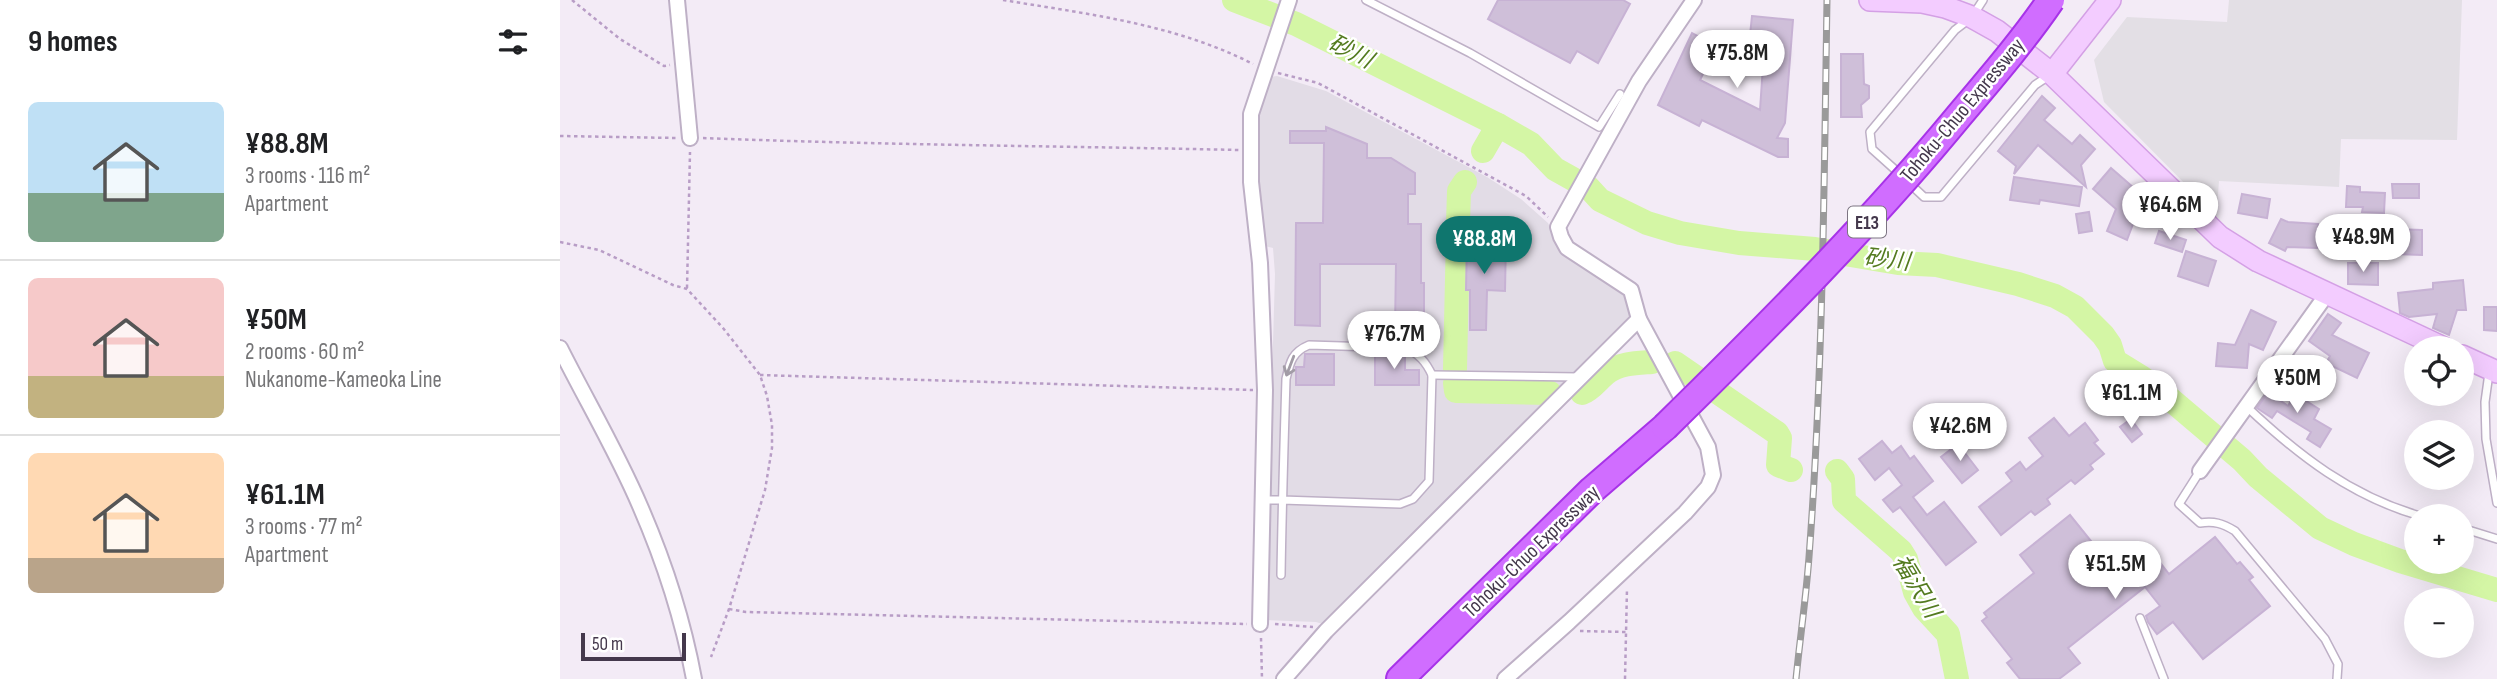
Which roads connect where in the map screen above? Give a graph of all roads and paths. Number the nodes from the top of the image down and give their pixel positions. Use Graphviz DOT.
graph roads {
  1 [pos="572,0"];
  2 [pos="677,0"];
  3 [pos="1003,0"];
  4 [pos="1289,0"];
  5 [pos="1366,0"];
  6 [pos="1694,0"];
  7 [pos="1870,0"];
  8 [pos="2051,0"];
  9 [pos="2110,0"];
  10 [pos="1923,1"];
  11 [pos="1978,9"];
  12 [pos="682,63"];
  13 [pos="1266,66"];
  14 [pos="2052,74"];
  15 [pos="1620,94"];
  16 [pos="560,136"];
  17 [pos="690,138"];
  18 [pos="1250,150"];
  19 [pos="1561,221"];
  20 [pos="560,242"];
  21 [pos="687,289"];
  22 [pos="2327,294"];
  23 [pos="1639,318"];
  24 [pos="2419,336"];
  25 [pos="560,348"];
  26 [pos="2474,362"];
  27 [pos="2493,371"];
  28 [pos="760,375"];
  29 [pos="1432,375"];
  30 [pos="1582,377"];
  31 [pos="1265,390"];
  32 [pos="2245,410"];
  33 [pos="1665,427"];
  34 [pos="2200,471"];
  35 [pos="1262,500"];
  36 [pos="1282,500"];
  37 [pos="2497,503"];
  38 [pos="2404,510"];
  39 [pos="2474,532"];
  40 [pos="2497,539"];
  41 [pos="1622,572"];
  42 [pos="1280,575"];
  43 [pos="729,609"];
  44 [pos="2140,618"];
  45 [pos="1569,622"];
  46 [pos="1260,624"];
  47 [pos="1326,631"];
  48 [pos="1626,632"];
  49 [pos="710,657"];
  50 [pos="694,679"];
  51 [pos="1262,679"];
  52 [pos="1284,679"];
  53 [pos="1400,679"];
  54 [pos="1413,679"];
  55 [pos="1505,679"];
  56 [pos="1625,679"];
  57 [pos="2164,679"];
  58 [pos="2337,679"];
  1 -- 12 [label="path"];
  2 -- 12 [label="street"];
  3 -- 13 [label="path"];
  4 -- 13 [label="street"];
  5 -- 15 [label="lane"];
  6 -- 19 [label="street"];
  7 -- 10 [label="main road"];
  8 -- 33 [label="highway, Tohoku-Chuo Expressway / E13, bridge"];
  9 -- 14 [label="main road"];
  10 -- 11 [label="main road"];
  11 -- 14 [label="main road"];
  11 -- 14 [label="lane"];
  12 -- 17 [label="street"];
  13 -- 18 [label="street"];
  13 -- 19 [label="path"];
  14 -- 22 [label="main road"];
  16 -- 17 [label="path"];
  17 -- 18 [label="path"];
  17 -- 21 [label="path"];
  18 -- 31 [label="street"];
  19 -- 23 [label="street"];
  20 -- 21 [label="path"];
  21 -- 28 [label="path"];
  22 -- 24 [label="main road"];
  22 -- 32 [label="street"];
  23 -- 30 [label="street"];
  23 -- 41 [label="street"];
  25 -- 50 [label="street"];
  26 -- 27 [label="main road"];
  27 -- 37 [label="lane"];
  28 -- 31 [label="path"];
  28 -- 43 [label="path"];
  29 -- 30 [label="lane"];
  29 -- 36 [label="lane"];
  29 -- 36 [label="lane, one-way"];
  30 -- 47 [label="street"];
  31 -- 35 [label="street"];
  32 -- 34 [label="street"];
  32 -- 38 [label="lane"];
  33 -- 53 [label="highway, Tohoku-Chuo Expressway / E13"];
  33 -- 54 [label="highway, Tohoku-Chuo Expressway / E13"];
  34 -- 58 [label="lane"];
  35 -- 36 [label="lane"];
  35 -- 46 [label="street"];
  36 -- 42 [label="lane"];
  39 -- 40 [label="lane"];
  41 -- 45 [label="street"];
  41 -- 48 [label="path"];
  43 -- 46 [label="path"];
  43 -- 49 [label="path"];
  44 -- 57 [label="lane"];
  45 -- 48 [label="path"];
  45 -- 55 [label="street"];
  46 -- 47 [label="path"];
  46 -- 51 [label="path"];
  47 -- 52 [label="street"];
  48 -- 56 [label="path"];
}
